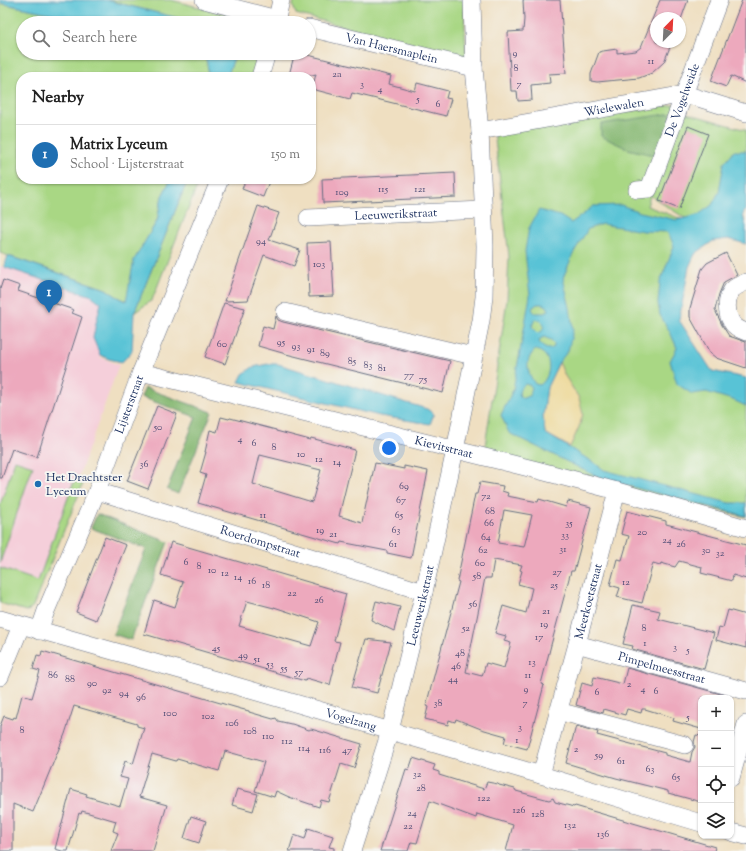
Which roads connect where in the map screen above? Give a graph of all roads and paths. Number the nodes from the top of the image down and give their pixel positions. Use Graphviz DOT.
graph roads {
  1 [pos="204,0"];
  2 [pos="281,0"];
  3 [pos="472,0"];
  4 [pos="719,0"];
  5 [pos="259,16"];
  6 [pos="277,16"];
  7 [pos="316,30"];
  8 [pos="265,60"];
  9 [pos="474,68"];
  10 [pos="261,72"];
  11 [pos="685,94"];
  12 [pos="746,113"];
  13 [pos="480,131"];
  14 [pos="218,184"];
  15 [pos="637,190"];
  16 [pos="483,210"];
  17 [pos="308,218"];
  18 [pos="746,282"];
  19 [pos="284,312"];
  20 [pos="746,332"];
  21 [pos="473,356"];
  22 [pos="141,372"];
  23 [pos="455,450"];
  24 [pos="97,491"];
  25 [pos="617,491"];
  26 [pos="746,528"];
  27 [pos="424,592"];
  28 [pos="0,619"];
  29 [pos="21,626"];
  30 [pos="39,631"];
  31 [pos="577,644"];
  32 [pos="0,677"];
  33 [pos="746,691"];
  34 [pos="558,711"];
  35 [pos="746,724"];
  36 [pos="390,731"];
  37 [pos="685,744"];
  38 [pos="734,767"];
  39 [pos="541,775"];
  40 [pos="698,822"];
  41 [pos="734,833"];
  42 [pos="746,836"];
  43 [pos="352,851"];
  1 -- 5 [label="street"];
  2 -- 6 [label="street"];
  3 -- 9 [label="street"];
  4 -- 11 [label="street, De Vogelweide"];
  7 -- 9 [label="street, Van Haersmaplein"];
  8 -- 10 [label="street"];
  9 -- 13 [label="street"];
  11 -- 12 [label="street, Wielewalen"];
  11 -- 13 [label="street, Wielewalen"];
  11 -- 15 [label="street, De Vogelweide"];
  13 -- 16 [label="street, Leeuwerikstraat"];
  14 -- 22 [label="street, Lijsterstraat"];
  16 -- 17 [label="street, Leeuwerikstraat"];
  16 -- 21 [label="street, Leeuwerikstraat"];
  18 -- 20 [label="street"];
  19 -- 21 [label="street"];
  21 -- 23 [label="street, Leeuwerikstraat"];
  22 -- 23 [label="street, Kievitstraat"];
  22 -- 24 [label="street, Lijsterstraat"];
  23 -- 25 [label="street, Kievitstraat"];
  23 -- 27 [label="street, Leeuwerikstraat"];
  24 -- 27 [label="street, Roerdompstraat"];
  24 -- 30 [label="street, Lijsterstraat"];
  25 -- 26 [label="street, Kievitstraat"];
  25 -- 31 [label="street, Meerkoetstraat"];
  27 -- 36 [label="street, Leeuwerikstraat"];
  28 -- 29 [label="street, Vogelzang"];
  29 -- 30 [label="street, Vogelzang"];
  29 -- 32 [label="street"];
  30 -- 36 [label="street, Vogelzang"];
  31 -- 33 [label="street, Pimpelmeesstraat"];
  31 -- 34 [label="street, Meerkoetstraat"];
  34 -- 37 [label="street"];
  34 -- 39 [label="street, Meerkoetstraat"];
  35 -- 38 [label="street"];
  36 -- 39 [label="street, Vogelzang"];
  36 -- 43 [label="street, Leeuwerikstraat"];
  39 -- 40 [label="street, Vogelzang"];
  41 -- 42 [label="street"];
}
